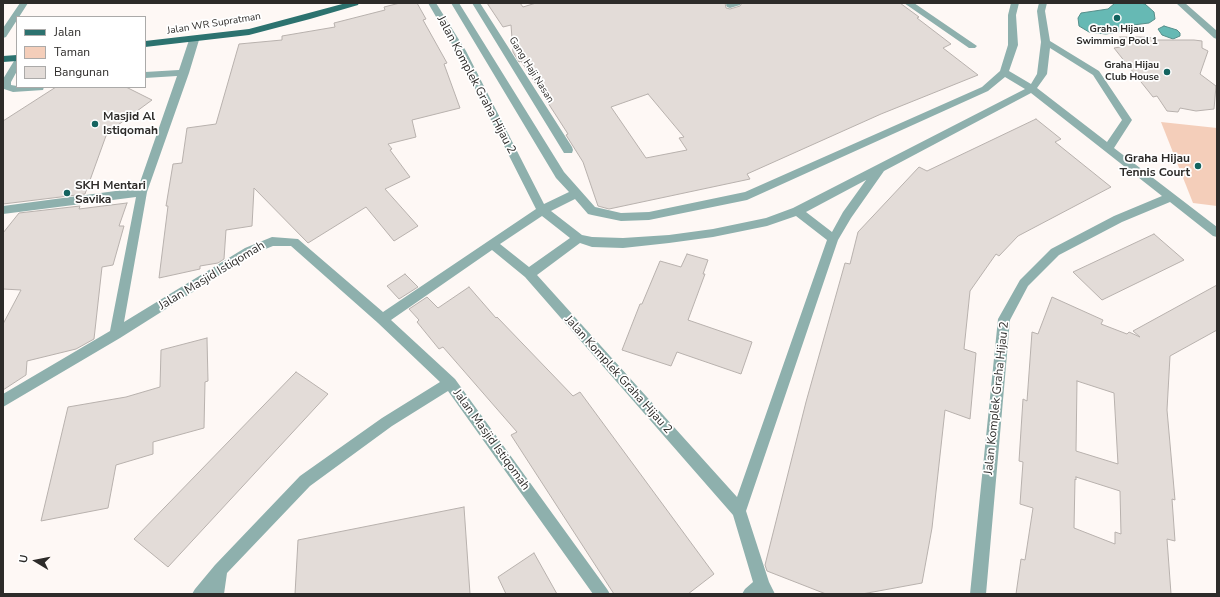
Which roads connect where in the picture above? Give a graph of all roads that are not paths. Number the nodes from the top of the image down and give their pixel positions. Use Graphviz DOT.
graph roads {
  1 [pos="24,3"];
  2 [pos="355,3"];
  3 [pos="432,3"];
  4 [pos="455,3"];
  5 [pos="476,3"];
  6 [pos="908,3"];
  7 [pos="1015,3"];
  8 [pos="1043,3"];
  9 [pos="1180,3"];
  10 [pos="1216,35"];
  11 [pos="3,36"];
  12 [pos="194,40"];
  13 [pos="1046,42"];
  14 [pos="146,44"];
  15 [pos="972,46"];
  16 [pos="16,58"];
  17 [pos="3,59"];
  18 [pos="16,65"];
  19 [pos="1004,72"];
  20 [pos="184,73"];
  21 [pos="146,76"];
  22 [pos="40,88"];
  23 [pos="1032,88"];
  24 [pos="1109,148"];
  25 [pos="568,150"];
  26 [pos="880,168"];
  27 [pos="142,192"];
  28 [pos="576,194"];
  29 [pos="1172,197"];
  30 [pos="3,210"];
  31 [pos="542,210"];
  32 [pos="797,211"];
  33 [pos="1217,233"];
  34 [pos="578,238"];
  35 [pos="832,239"];
  36 [pos="492,244"];
  37 [pos="529,274"];
  38 [pos="382,320"];
  39 [pos="116,334"];
  40 [pos="450,383"];
  41 [pos="3,401"];
  42 [pos="739,511"];
  43 [pos="220,570"];
  44 [pos="764,589"];
  45 [pos="200,594"];
  46 [pos="216,594"];
  47 [pos="602,594"];
  48 [pos="750,594"];
  49 [pos="978,594"];
  1 -- 11 [label="street"];
  2 -- 12 [label="main road, Jalan WR Supratman"];
  3 -- 31 [label="street, Jalan Komplek Graha Hijau 2"];
  4 -- 28 [label="street, Jalan Komplek Graha Hijau 2"];
  5 -- 25 [label="street, Gang Haji Nasan"];
  6 -- 15 [label="street"];
  7 -- 19 [label="street, Jalan Komplek Graha Hijau 2"];
  8 -- 13 [label="street"];
  9 -- 10 [label="street"];
  12 -- 14 [label="main road, Jalan WR Supratman"];
  12 -- 20 [label="street"];
  13 -- 23 [label="street"];
  13 -- 24 [label="street"];
  16 -- 17 [label="main road"];
  18 -- 22 [label="street"];
  19 -- 23 [label="street"];
  19 -- 28 [label="street, Jalan Komplek Graha Hijau 2"];
  20 -- 21 [label="street"];
  20 -- 27 [label="street"];
  23 -- 24 [label="street"];
  23 -- 26 [label="street, Jalan Komplek Graha Hijau 2"];
  24 -- 29 [label="street"];
  26 -- 32 [label="street, Jalan Komplek Graha Hijau 2"];
  26 -- 35 [label="street, Jalan Komplek Graha Hijau 2"];
  27 -- 30 [label="street"];
  27 -- 39 [label="street"];
  28 -- 31 [label="street"];
  29 -- 33 [label="street"];
  29 -- 49 [label="street, Jalan Komplek Graha Hijau 2"];
  31 -- 34 [label="street, Jalan Komplek Graha Hijau 2"];
  31 -- 36 [label="street"];
  32 -- 34 [label="street, Jalan Komplek Graha Hijau 2"];
  32 -- 35 [label="street"];
  34 -- 37 [label="street"];
  35 -- 42 [label="street, Jalan Komplek Graha Hijau 2"];
  36 -- 37 [label="street, Jalan Komplek Graha Hijau 2"];
  36 -- 38 [label="street"];
  37 -- 42 [label="street, Jalan Komplek Graha Hijau 2"];
  38 -- 39 [label="street, Jalan Masjid Istiqomah"];
  38 -- 40 [label="street, Jalan Masjid Istiqomah"];
  39 -- 41 [label="street, Jalan Masjid Istiqomah"];
  40 -- 43 [label="street"];
  40 -- 47 [label="street, Jalan Masjid Istiqomah"];
  42 -- 44 [label="street, Jalan Komplek Graha Hijau 2"];
  43 -- 45 [label="street"];
  43 -- 46 [label="street"];
  44 -- 48 [label="street"];
}
